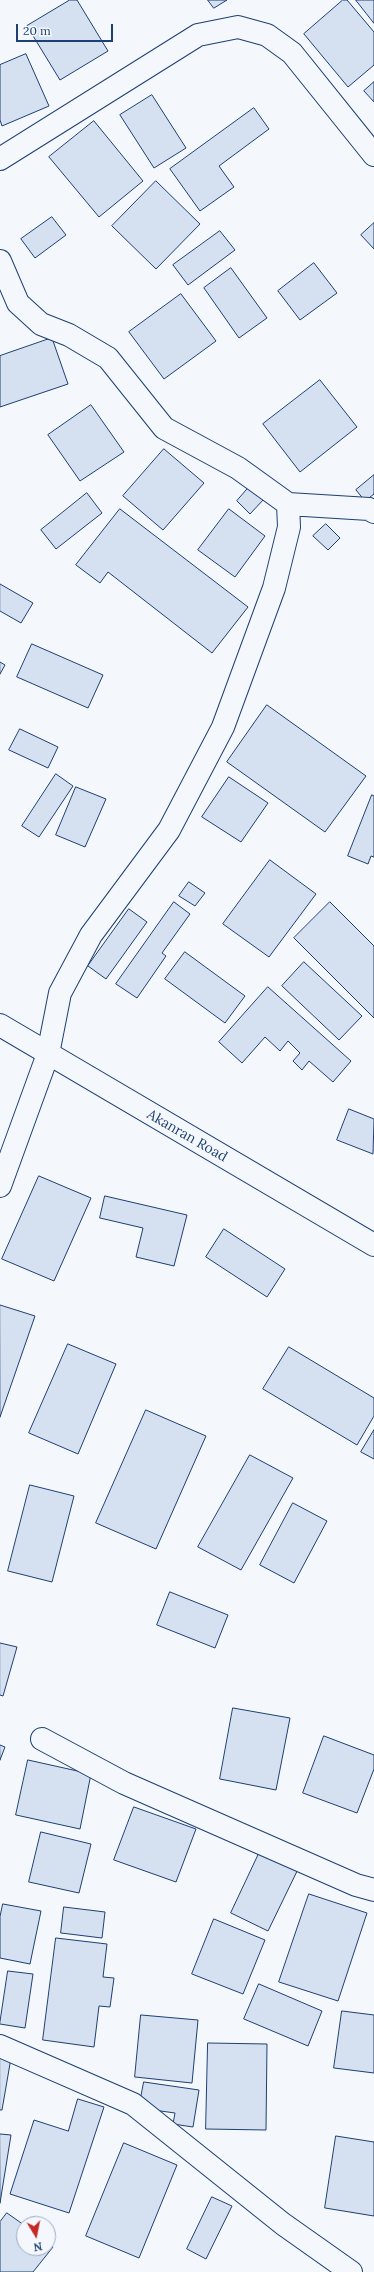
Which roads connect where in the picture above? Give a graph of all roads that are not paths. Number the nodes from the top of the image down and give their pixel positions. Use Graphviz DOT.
graph roads {
  1 [pos="374,156"];
  2 [pos="0,158"];
  3 [pos="0,262"];
  4 [pos="288,504"];
  5 [pos="374,512"];
  6 [pos="0,1025"];
  7 [pos="48,1054"];
  8 [pos="0,1186"];
  9 [pos="374,1245"];
  10 [pos="42,1739"];
  11 [pos="374,1890"];
  12 [pos="0,2046"];
  13 [pos="351,2272"];
  1 -- 2 [label="street"];
  3 -- 4 [label="street"];
  4 -- 5 [label="street"];
  4 -- 7 [label="street"];
  6 -- 7 [label="street, Akanran Road"];
  7 -- 8 [label="street"];
  7 -- 9 [label="street, Akanran Road"];
  10 -- 11 [label="street"];
  12 -- 13 [label="street"];
}
